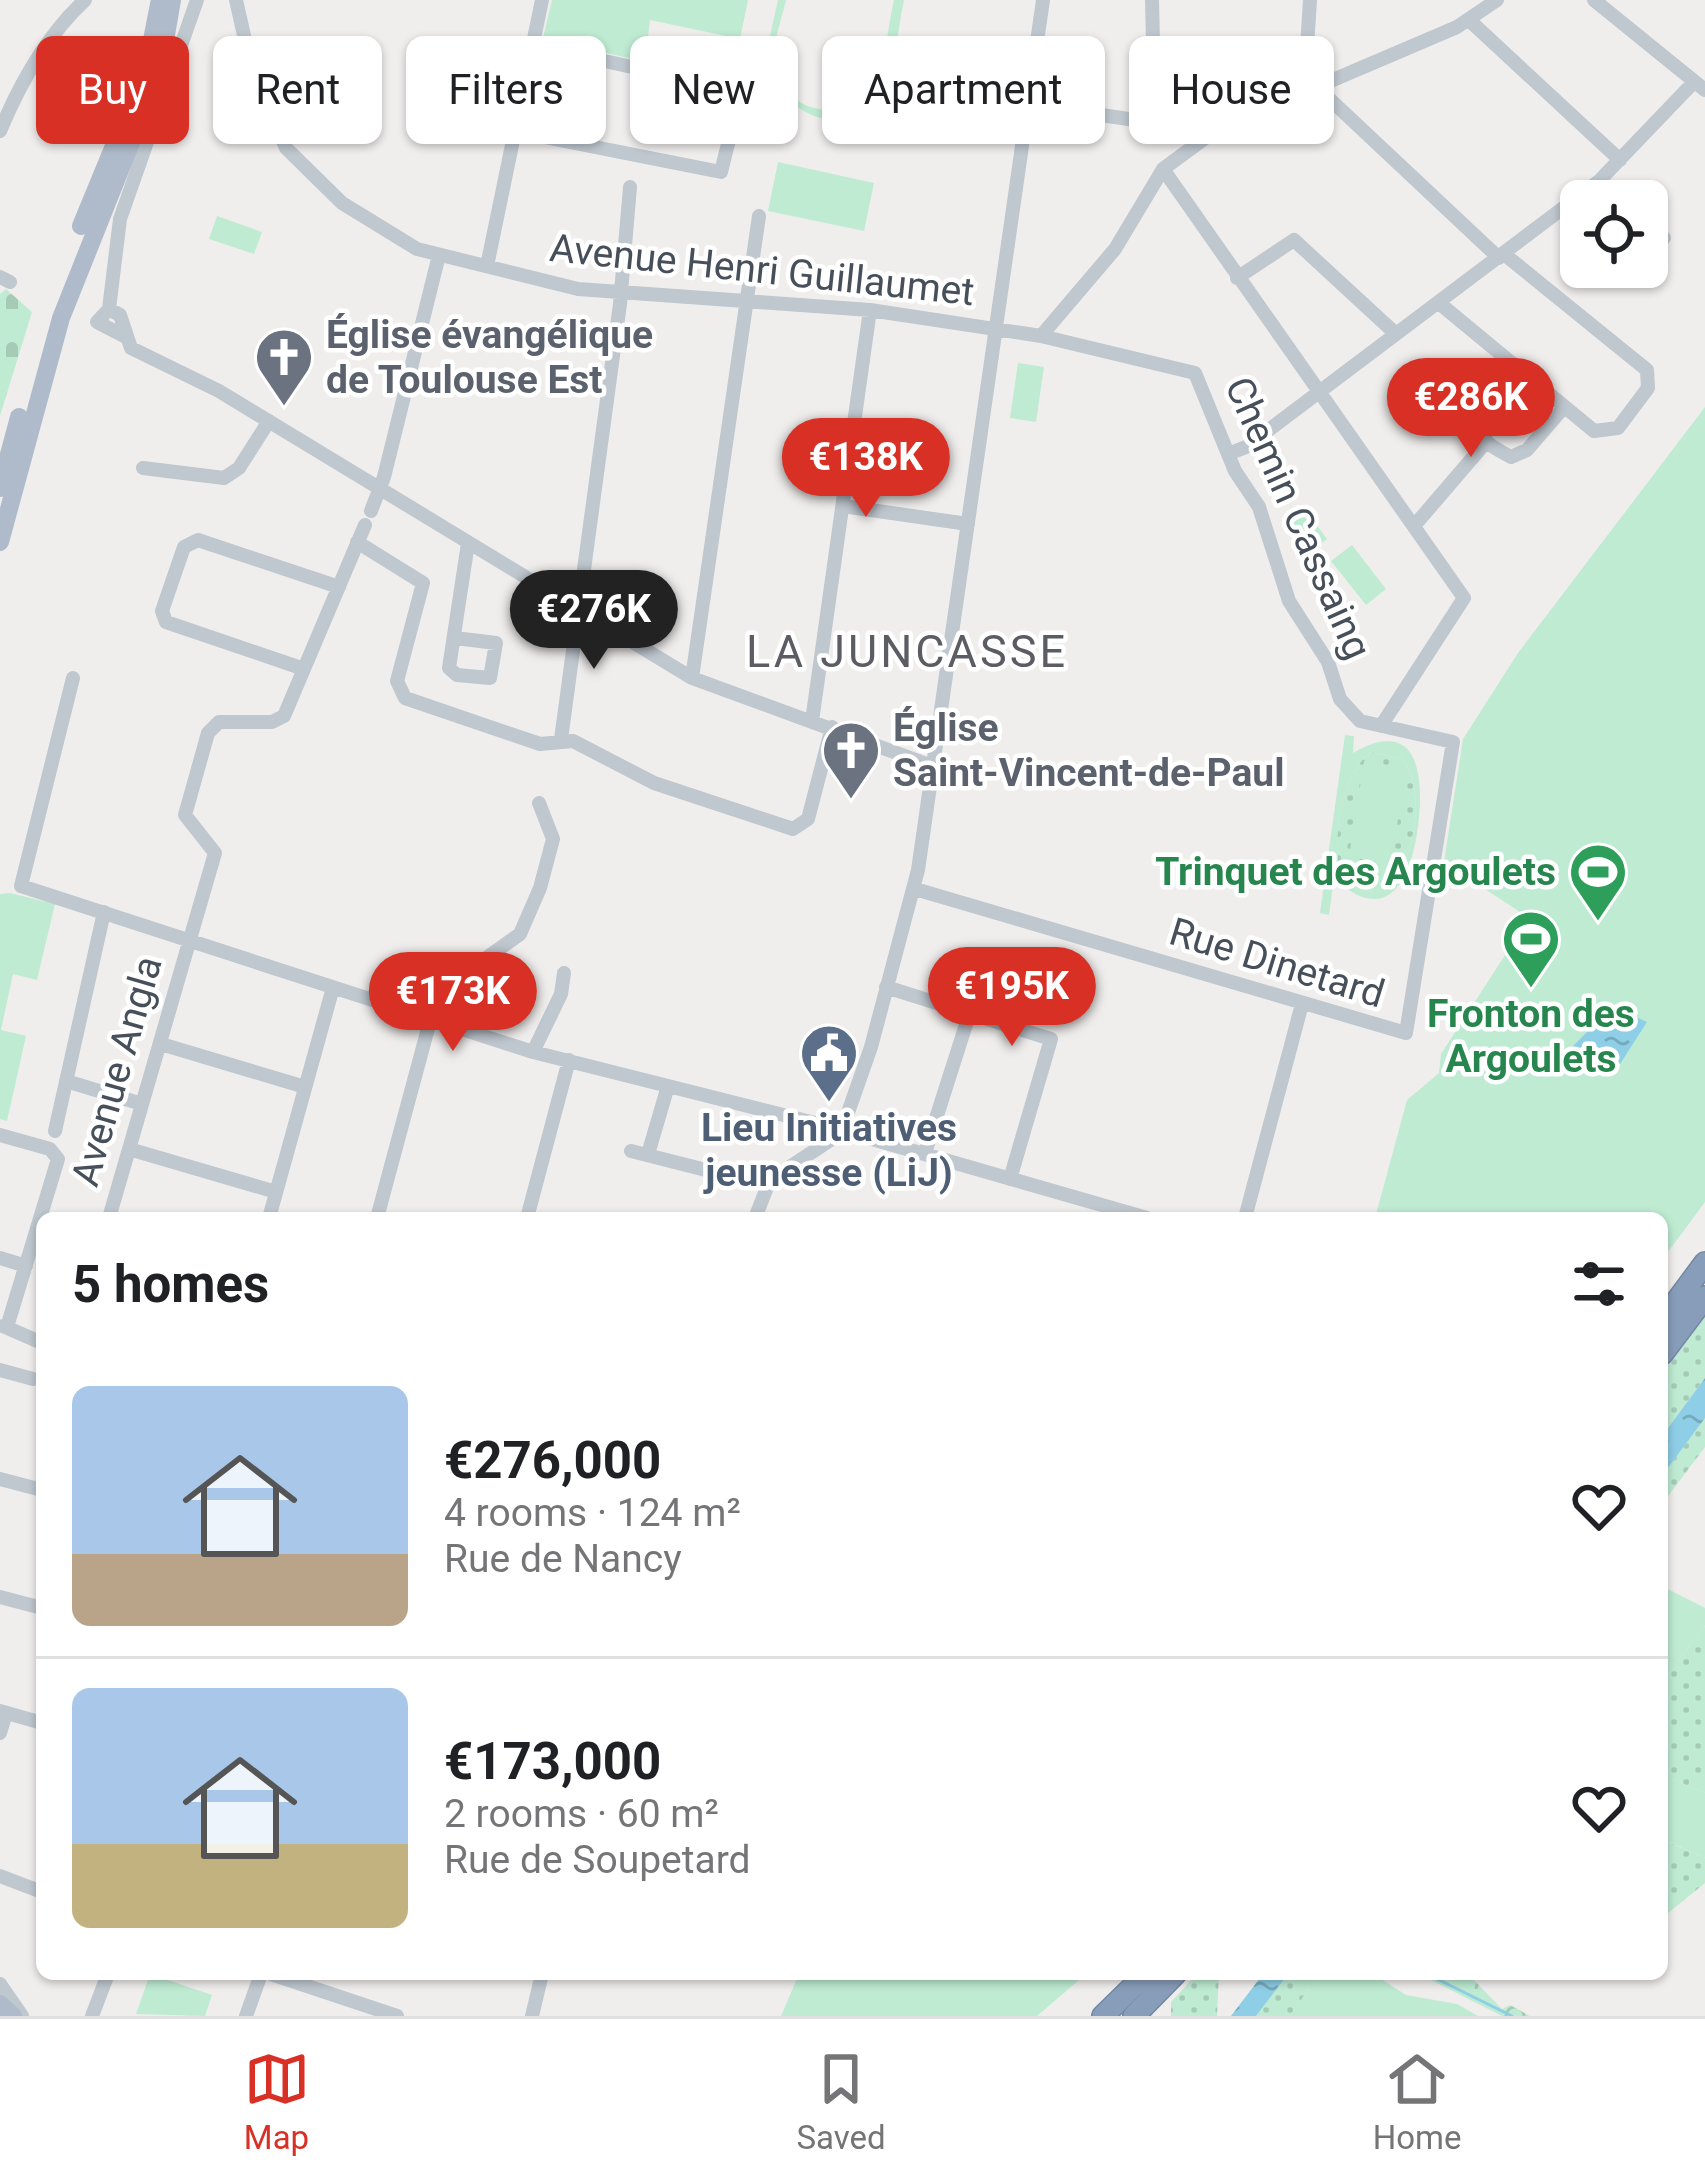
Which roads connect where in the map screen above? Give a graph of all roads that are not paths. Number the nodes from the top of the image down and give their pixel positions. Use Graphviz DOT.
graph roads {
  1 [pos="85,0"];
  2 [pos="197,0"];
  3 [pos="236,0"];
  4 [pos="542,0"];
  5 [pos="1043,0"];
  6 [pos="1152,0"];
  7 [pos="1310,0"];
  8 [pos="1497,0"];
  9 [pos="1594,0"];
  10 [pos="171,2"];
  11 [pos="1469,20"];
  12 [pos="534,36"];
  13 [pos="1038,36"];
  14 [pos="1308,36"];
  15 [pos="606,62"];
  16 [pos="1334,84"];
  17 [pos="1700,86"];
  18 [pos="1334,108"];
  19 [pos="1105,117"];
  20 [pos="0,131"];
  21 [pos="511,144"];
  22 [pos="583,144"];
  23 [pos="1022,144"];
  24 [pos="1197,144"];
  25 [pos="1620,160"];
  26 [pos="1163,170"];
  27 [pos="1601,180"];
  28 [pos="630,187"];
  29 [pos="759,216"];
  30 [pos="1560,217"];
  31 [pos="439,255"];
  32 [pos="1501,256"];
  33 [pos="487,266"];
  34 [pos="1237,278"];
  35 [pos="620,294"];
  36 [pos="747,301"];
  37 [pos="1439,303"];
  38 [pos="870,310"];
  39 [pos="995,329"];
  40 [pos="1396,334"];
  41 [pos="1041,336"];
  42 [pos="1503,360"];
  43 [pos="1319,392"];
  44 [pos="1564,407"];
  45 [pos="269,421"];
  46 [pos="1487,441"];
  47 [pos="1228,454"];
  48 [pos="143,468"];
  49 [pos="0,488"];
  50 [pos="380,488"];
  51 [pos="843,506"];
  52 [pos="968,524"];
  53 [pos="1414,526"];
  54 [pos="0,542"];
  55 [pos="358,542"];
  56 [pos="468,543"];
  57 [pos="339,587"];
  58 [pos="576,608"];
  59 [pos="455,638"];
  60 [pos="304,669"];
  61 [pos="73,678"];
  62 [pos="692,678"];
  63 [pos="812,722"];
  64 [pos="1381,726"];
  65 [pos="832,728"];
  66 [pos="561,739"];
  67 [pos="1454,742"];
  68 [pos="932,766"];
  69 [pos="539,803"];
  70 [pos="915,890"];
  71 [pos="104,912"];
  72 [pos="189,942"];
  73 [pos="565,973"];
  74 [pos="886,987"];
  75 [pos="332,991"];
  76 [pos="1302,1004"];
  77 [pos="970,1012"];
  78 [pos="430,1021"];
  79 [pos="459,1030"];
  80 [pos="161,1043"];
  81 [pos="533,1052"];
  82 [pos="569,1060"];
  83 [pos="66,1081"];
  84 [pos="668,1086"];
  85 [pos="305,1087"];
  86 [pos="142,1104"];
  87 [pos="55,1131"];
  88 [pos="839,1131"];
  89 [pos="0,1136"];
  90 [pos="129,1149"];
  91 [pos="631,1151"];
  92 [pos="925,1153"];
  93 [pos="648,1154"];
  94 [pos="1010,1180"];
  95 [pos="765,1185"];
  96 [pos="276,1192"];
  97 [pos="42,1212"];
  98 [pos="111,1212"];
  99 [pos="271,1212"];
  100 [pos="378,1212"];
  101 [pos="528,1212"];
  102 [pos="756,1212"];
  103 [pos="1125,1212"];
  104 [pos="1247,1212"];
  105 [pos="36,1233"];
  106 [pos="0,1258"];
  107 [pos="1705,1264"];
  108 [pos="26,1266"];
  109 [pos="1705,1297"];
  110 [pos="1668,1313"];
  111 [pos="3,1326"];
  112 [pos="36,1340"];
  113 [pos="1668,1346"];
  114 [pos="0,1370"];
  115 [pos="32,1379"];
  116 [pos="0,1479"];
  117 [pos="36,1488"];
  118 [pos="0,1597"];
  119 [pos="36,1606"];
  120 [pos="3,1712"];
  121 [pos="36,1721"];
  122 [pos="0,1733"];
  123 [pos="0,1876"];
  124 [pos="36,1890"];
  125 [pos="106,1980"];
  126 [pos="259,1980"];
  127 [pos="289,1980"];
  128 [pos="541,1980"];
  129 [pos="1140,1980"];
  130 [pos="1169,1980"];
  131 [pos="1181,1980"];
  132 [pos="0,1984"];
  133 [pos="0,2004"];
  134 [pos="18,2016"];
  135 [pos="92,2016"];
  136 [pos="246,2016"];
  137 [pos="397,2016"];
  138 [pos="532,2016"];
  139 [pos="1103,2016"];
  140 [pos="1133,2016"];
  141 [pos="1150,2016"];
  1 -- 20 [label="street"];
  2 -- 45 [label="street"];
  3 -- 31 [label="street, Avenue Henri Guillaumet"];
  4 -- 12 [label="street"];
  5 -- 13 [label="street"];
  6 -- 19 [label="street"];
  7 -- 14 [label="street"];
  8 -- 11 [label="street"];
  9 -- 17 [label="street"];
  10 -- 49 [label="main road"];
  10 -- 54 [label="main road"];
  11 -- 16 [label="street"];
  11 -- 25 [label="street"];
  15 -- 22 [label="street"];
  17 -- 25 [label="street"];
  18 -- 32 [label="street"];
  21 -- 33 [label="street"];
  23 -- 39 [label="street"];
  24 -- 26 [label="street"];
  25 -- 27 [label="street"];
  26 -- 34 [label="street"];
  26 -- 41 [label="street"];
  28 -- 35 [label="street"];
  29 -- 36 [label="street"];
  30 -- 32 [label="street"];
  31 -- 33 [label="street, Avenue Henri Guillaumet"];
  31 -- 50 [label="street"];
  32 -- 37 [label="street"];
  32 -- 44 [label="street"];
  33 -- 35 [label="street, Avenue Henri Guillaumet"];
  34 -- 40 [label="street"];
  34 -- 43 [label="street"];
  35 -- 36 [label="street, Avenue Henri Guillaumet"];
  35 -- 58 [label="street"];
  36 -- 38 [label="street, Avenue Henri Guillaumet"];
  36 -- 62 [label="street"];
  37 -- 40 [label="street"];
  37 -- 42 [label="street"];
  38 -- 39 [label="street, Avenue Henri Guillaumet"];
  38 -- 51 [label="street"];
  39 -- 41 [label="street, Chemin Cassaing"];
  39 -- 52 [label="street"];
  40 -- 43 [label="street"];
  41 -- 47 [label="street, Chemin Cassaing"];
  42 -- 44 [label="street"];
  42 -- 46 [label="street"];
  43 -- 47 [label="street"];
  43 -- 53 [label="street"];
  44 -- 46 [label="street"];
  45 -- 48 [label="street"];
  45 -- 50 [label="street"];
  46 -- 53 [label="street"];
  47 -- 64 [label="street, Chemin Cassaing"];
  50 -- 55 [label="street"];
  50 -- 56 [label="street"];
  51 -- 52 [label="street"];
  51 -- 63 [label="street"];
  52 -- 68 [label="street"];
  53 -- 64 [label="street"];
  55 -- 57 [label="street"];
  55 -- 66 [label="street"];
  56 -- 58 [label="street"];
  56 -- 59 [label="street"];
  57 -- 60 [label="street"];
  57 -- 60 [label="street"];
  58 -- 62 [label="street"];
  58 -- 66 [label="street"];
  60 -- 72 [label="street, Avenue Angla"];
  61 -- 71 [label="street"];
  62 -- 63 [label="street"];
  63 -- 65 [label="street"];
  64 -- 67 [label="street, Chemin Cassaing"];
  65 -- 66 [label="street"];
  65 -- 68 [label="street"];
  67 -- 76 [label="street, Rue Dinetard"];
  68 -- 70 [label="street"];
  69 -- 79 [label="street"];
  70 -- 74 [label="street"];
  70 -- 76 [label="street, Rue Dinetard"];
  71 -- 72 [label="street"];
  71 -- 83 [label="street"];
  72 -- 75 [label="street"];
  72 -- 80 [label="street, Avenue Angla"];
  73 -- 81 [label="street"];
  74 -- 77 [label="street"];
  74 -- 88 [label="street"];
  75 -- 78 [label="street"];
  75 -- 85 [label="street"];
  76 -- 104 [label="street"];
  77 -- 92 [label="street"];
  77 -- 94 [label="street"];
  78 -- 79 [label="street"];
  78 -- 100 [label="street"];
  79 -- 81 [label="street"];
  80 -- 85 [label="street"];
  80 -- 86 [label="street, Avenue Angla"];
  81 -- 82 [label="street"];
  82 -- 84 [label="street"];
  82 -- 101 [label="street"];
  83 -- 86 [label="street"];
  83 -- 87 [label="street"];
  84 -- 88 [label="street"];
  84 -- 93 [label="street"];
  85 -- 96 [label="street"];
  86 -- 90 [label="street, Avenue Angla"];
  88 -- 92 [label="street"];
  88 -- 95 [label="street"];
  89 -- 97 [label="street"];
  90 -- 96 [label="street"];
  90 -- 98 [label="street, Avenue Angla"];
  91 -- 93 [label="street"];
  92 -- 94 [label="street"];
  93 -- 95 [label="street"];
  94 -- 103 [label="street"];
  95 -- 102 [label="street"];
  96 -- 99 [label="street"];
  105 -- 108 [label="street"];
  106 -- 108 [label="street"];
  107 -- 110 [label="highway"];
  108 -- 111 [label="street"];
  109 -- 113 [label="highway"];
  111 -- 112 [label="street"];
  114 -- 115 [label="street"];
  116 -- 117 [label="street"];
  118 -- 119 [label="street"];
  120 -- 121 [label="street"];
  120 -- 122 [label="street"];
  123 -- 124 [label="street"];
  125 -- 135 [label="street"];
  126 -- 136 [label="street"];
  127 -- 137 [label="street"];
  128 -- 138 [label="street"];
  129 -- 139 [label="highway"];
  130 -- 140 [label="highway"];
  131 -- 141 [label="highway"];
  132 -- 134 [label="street"];
  133 -- 134 [label="main road"];
}
